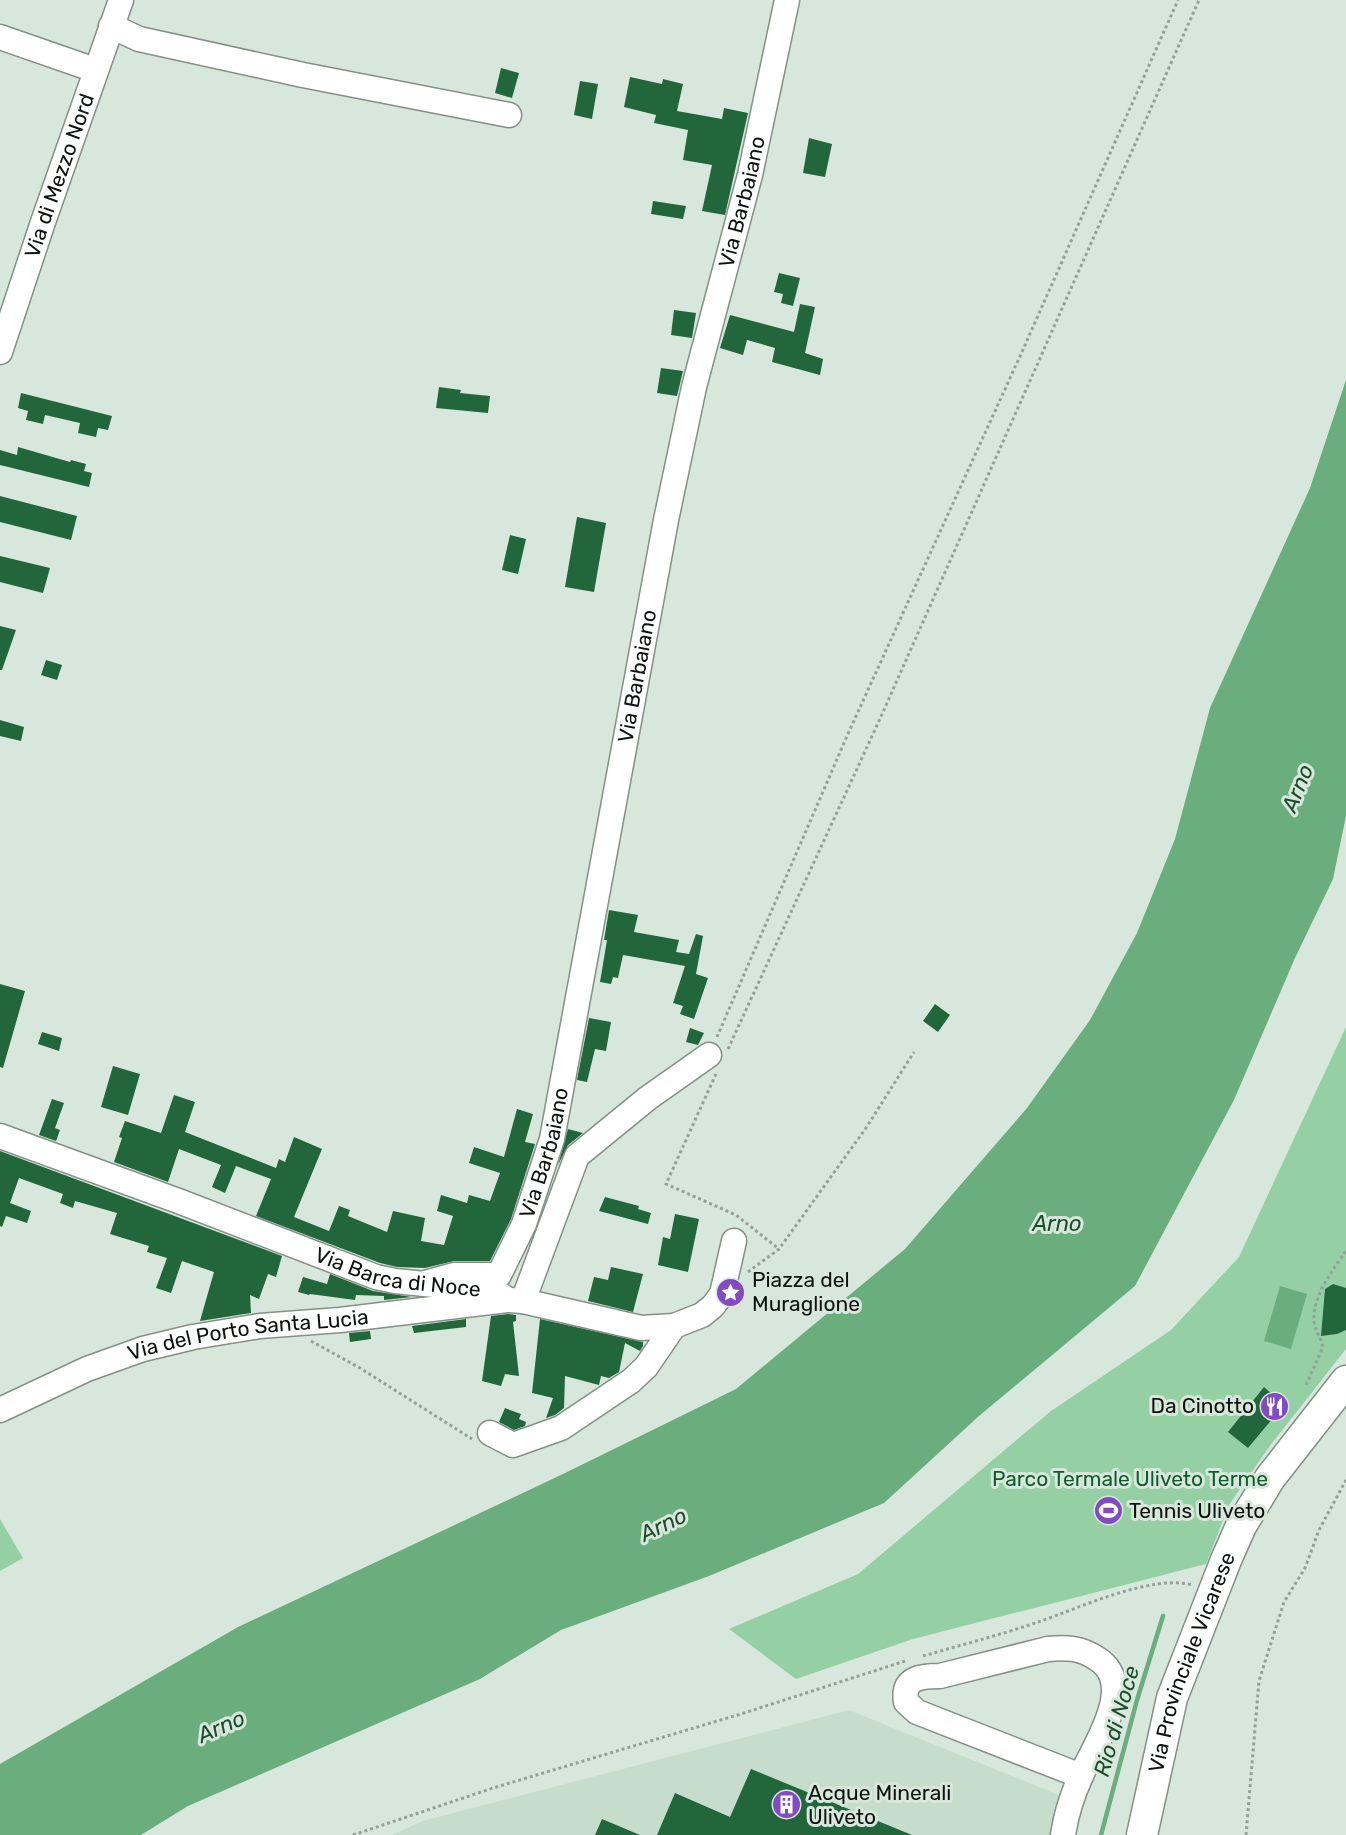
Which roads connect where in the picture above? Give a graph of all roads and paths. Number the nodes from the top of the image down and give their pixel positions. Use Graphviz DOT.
graph roads {
  1 [pos="121,0"];
  2 [pos="787,0"];
  3 [pos="1178,0"];
  4 [pos="1199,0"];
  5 [pos="111,26"];
  6 [pos="0,37"];
  7 [pos="95,70"];
  8 [pos="509,115"];
  9 [pos="0,352"];
  10 [pos="914,1052"];
  11 [pos="718,1058"];
  12 [pos="0,1136"];
  13 [pos="734,1241"];
  14 [pos="779,1249"];
  15 [pos="1346,1251"];
  16 [pos="425,1283"];
  17 [pos="726,1286"];
  18 [pos="516,1300"];
  19 [pos="674,1326"];
  20 [pos="302,1336"];
  21 [pos="1346,1381"];
  22 [pos="1306,1385"];
  23 [pos="0,1410"];
  24 [pos="482,1437"];
  25 [pos="1346,1480"];
  26 [pos="1197,1586"];
  27 [pos="916,1658"];
  28 [pos="906,1661"];
  29 [pos="1081,1776"];
  30 [pos="353,1835"];
  31 [pos="1063,1835"];
  32 [pos="1142,1835"];
  33 [pos="1246,1835"];
  1 -- 5 [label="street, Via di Mezzo Nord"];
  2 -- 16 [label="street, Via Barbaiano"];
  3 -- 11 [label="path"];
  4 -- 11 [label="path"];
  5 -- 7 [label="street, Via di Mezzo Nord"];
  5 -- 8 [label="street"];
  6 -- 7 [label="street"];
  7 -- 9 [label="street, Via di Mezzo Nord"];
  10 -- 14 [label="path"];
  11 -- 14 [label="path"];
  11 -- 18 [label="street"];
  12 -- 16 [label="street, Via Barca di Noce"];
  13 -- 17 [label="street"];
  14 -- 17 [label="path"];
  15 -- 22 [label="path"];
  16 -- 18 [label="street, Via Barca di Noce"];
  17 -- 19 [label="street"];
  18 -- 19 [label="street, Via Barca di Noce"];
  18 -- 23 [label="street, Via del Porto Santa Lucia"];
  19 -- 24 [label="street"];
  20 -- 24 [label="path"];
  21 -- 32 [label="main road, Via Provinciale Vicarese"];
  25 -- 33 [label="path"];
  26 -- 27 [label="path"];
  28 -- 30 [label="path"];
  29 -- 29 [label="street"];
  29 -- 31 [label="street"];
}
